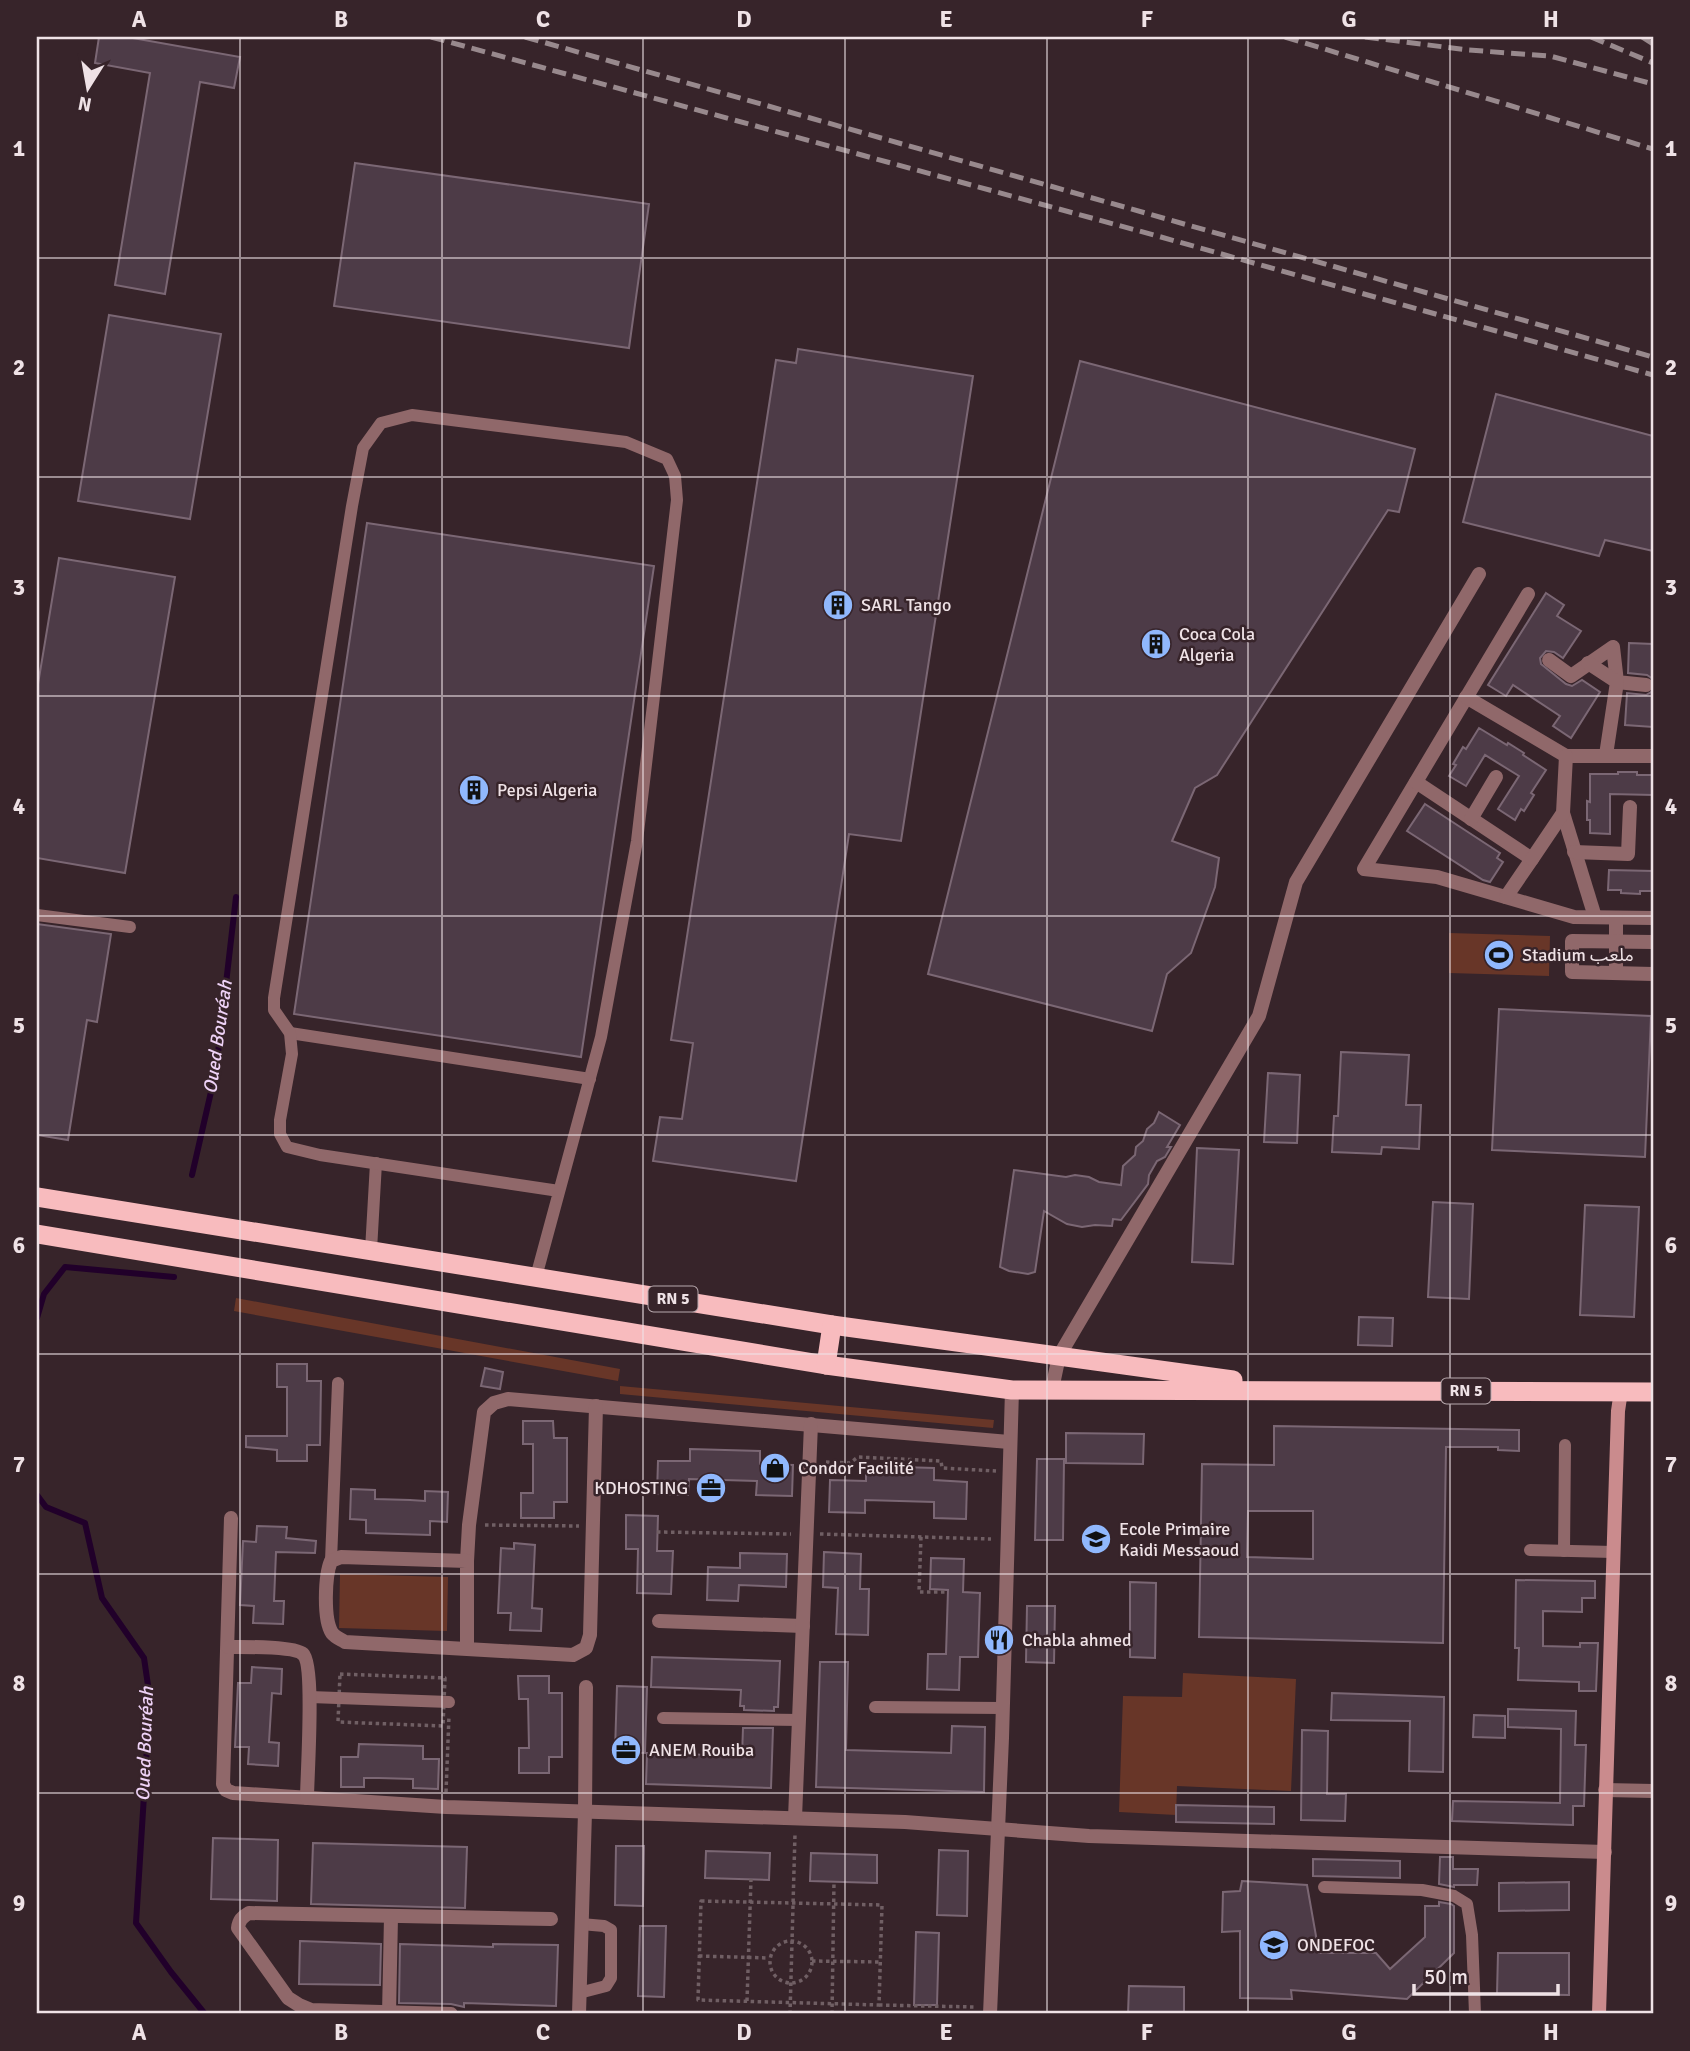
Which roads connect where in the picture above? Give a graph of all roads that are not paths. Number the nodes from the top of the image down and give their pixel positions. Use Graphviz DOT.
graph roads {
  1 [pos="1479,574"];
  2 [pos="1528,594"];
  3 [pos="1549,660"];
  4 [pos="1588,663"];
  5 [pos="1616,682"];
  6 [pos="1646,685"];
  7 [pos="1466,697"];
  8 [pos="1566,755"];
  9 [pos="1606,755"];
  10 [pos="1653,756"];
  11 [pos="1496,777"];
  12 [pos="1416,782"];
  13 [pos="1630,807"];
  14 [pos="1563,813"];
  15 [pos="1472,819"];
  16 [pos="1574,852"];
  17 [pos="1532,859"];
  18 [pos="1506,897"];
  19 [pos="37,915"];
  20 [pos="1595,917"];
  21 [pos="1616,918"];
  22 [pos="1653,918"];
  23 [pos="130,927"];
  24 [pos="1616,942"];
  25 [pos="1653,942"];
  26 [pos="1616,973"];
  27 [pos="1653,974"];
  28 [pos="290,1033"];
  29 [pos="590,1079"];
  30 [pos="376,1163"];
  31 [pos="559,1191"];
  32 [pos="37,1197"];
  33 [pos="37,1234"];
  34 [pos="371,1250"];
  35 [pos="537,1277"];
  36 [pos="832,1325"];
  37 [pos="1059,1356"];
  38 [pos="826,1365"];
  39 [pos="338,1383"];
  40 [pos="1052,1389"];
  41 [pos="1012,1390"];
  42 [pos="1310,1390"];
  43 [pos="1621,1391"];
  44 [pos="1653,1392"];
  45 [pos="596,1406"];
  46 [pos="811,1424"];
  47 [pos="1009,1442"];
  48 [pos="1564,1445"];
  49 [pos="231,1518"];
  50 [pos="1530,1550"];
  51 [pos="1564,1551"];
  52 [pos="1614,1552"];
  53 [pos="331,1561"];
  54 [pos="467,1561"];
  55 [pos="659,1621"];
  56 [pos="803,1626"];
  57 [pos="228,1647"];
  58 [pos="467,1649"];
  59 [pos="586,1687"];
  60 [pos="310,1697"];
  61 [pos="449,1702"];
  62 [pos="875,1707"];
  63 [pos="1003,1708"];
  64 [pos="663,1718"];
  65 [pos="799,1720"];
  66 [pos="1605,1790"];
  67 [pos="1653,1791"];
  68 [pos="307,1798"];
  69 [pos="585,1812"];
  70 [pos="795,1818"];
  71 [pos="997,1828"];
  72 [pos="1605,1852"];
  73 [pos="1324,1887"];
  74 [pos="391,1917"];
  75 [pos="551,1919"];
  76 [pos="581,1924"];
  77 [pos="579,1993"];
  78 [pos="990,2011"];
  79 [pos="389,2013"];
  80 [pos="451,2014"];
  81 [pos="579,2014"];
  82 [pos="1475,2014"];
  83 [pos="1600,2014"];
  1 -- 37 [label="street"];
  2 -- 7 [label="street"];
  3 -- 4 [label="street"];
  4 -- 5 [label="street"];
  4 -- 5 [label="street"];
  5 -- 6 [label="street"];
  5 -- 9 [label="street"];
  7 -- 8 [label="street"];
  7 -- 12 [label="street"];
  8 -- 9 [label="street"];
  8 -- 14 [label="street"];
  9 -- 10 [label="street"];
  11 -- 15 [label="street"];
  12 -- 15 [label="street"];
  12 -- 18 [label="street"];
  13 -- 16 [label="street"];
  14 -- 16 [label="street"];
  14 -- 17 [label="street"];
  15 -- 17 [label="street"];
  16 -- 20 [label="street"];
  17 -- 18 [label="street"];
  18 -- 20 [label="street"];
  19 -- 23 [label="lane"];
  20 -- 21 [label="street"];
  21 -- 22 [label="street"];
  21 -- 24 [label="street"];
  24 -- 25 [label="street"];
  24 -- 26 [label="street"];
  24 -- 26 [label="street"];
  26 -- 27 [label="street"];
  28 -- 29 [label="lane"];
  28 -- 29 [label="lane"];
  28 -- 30 [label="lane"];
  29 -- 31 [label="lane"];
  30 -- 31 [label="lane"];
  30 -- 34 [label="lane"];
  31 -- 35 [label="lane"];
  32 -- 34 [label="highway, RN 5"];
  33 -- 38 [label="highway, RN 5"];
  34 -- 35 [label="highway, RN 5"];
  35 -- 36 [label="highway, RN 5"];
  36 -- 37 [label="highway, RN 5"];
  36 -- 38 [label="highway"];
  37 -- 40 [label="street"];
  37 -- 42 [label="highway, RN 5"];
  38 -- 41 [label="highway, RN 5"];
  39 -- 53 [label="lane"];
  40 -- 41 [label="highway, RN 5"];
  40 -- 42 [label="highway, RN 5"];
  41 -- 47 [label="street"];
  42 -- 43 [label="highway, RN 5"];
  43 -- 44 [label="highway, RN 5"];
  43 -- 52 [label="main road"];
  45 -- 46 [label="street"];
  45 -- 54 [label="street"];
  45 -- 58 [label="street"];
  46 -- 47 [label="street"];
  46 -- 56 [label="street"];
  47 -- 63 [label="street"];
  48 -- 51 [label="lane"];
  49 -- 57 [label="street"];
  50 -- 51 [label="lane"];
  51 -- 52 [label="lane"];
  52 -- 66 [label="main road"];
  53 -- 54 [label="street"];
  53 -- 58 [label="street"];
  54 -- 58 [label="street"];
  55 -- 56 [label="street"];
  56 -- 65 [label="street"];
  57 -- 60 [label="street"];
  57 -- 68 [label="street"];
  59 -- 69 [label="street"];
  60 -- 61 [label="lane"];
  60 -- 68 [label="street"];
  62 -- 63 [label="lane"];
  63 -- 71 [label="street"];
  64 -- 65 [label="lane"];
  65 -- 70 [label="street"];
  66 -- 67 [label="street"];
  66 -- 72 [label="main road"];
  68 -- 69 [label="street"];
  69 -- 70 [label="street"];
  69 -- 76 [label="street"];
  70 -- 71 [label="street"];
  71 -- 72 [label="street"];
  71 -- 78 [label="street"];
  72 -- 83 [label="main road"];
  73 -- 82 [label="lane"];
  74 -- 75 [label="street"];
  74 -- 79 [label="street"];
  74 -- 79 [label="street"];
  76 -- 77 [label="street"];
  76 -- 77 [label="lane"];
  77 -- 81 [label="street"];
  79 -- 80 [label="street"];
}
